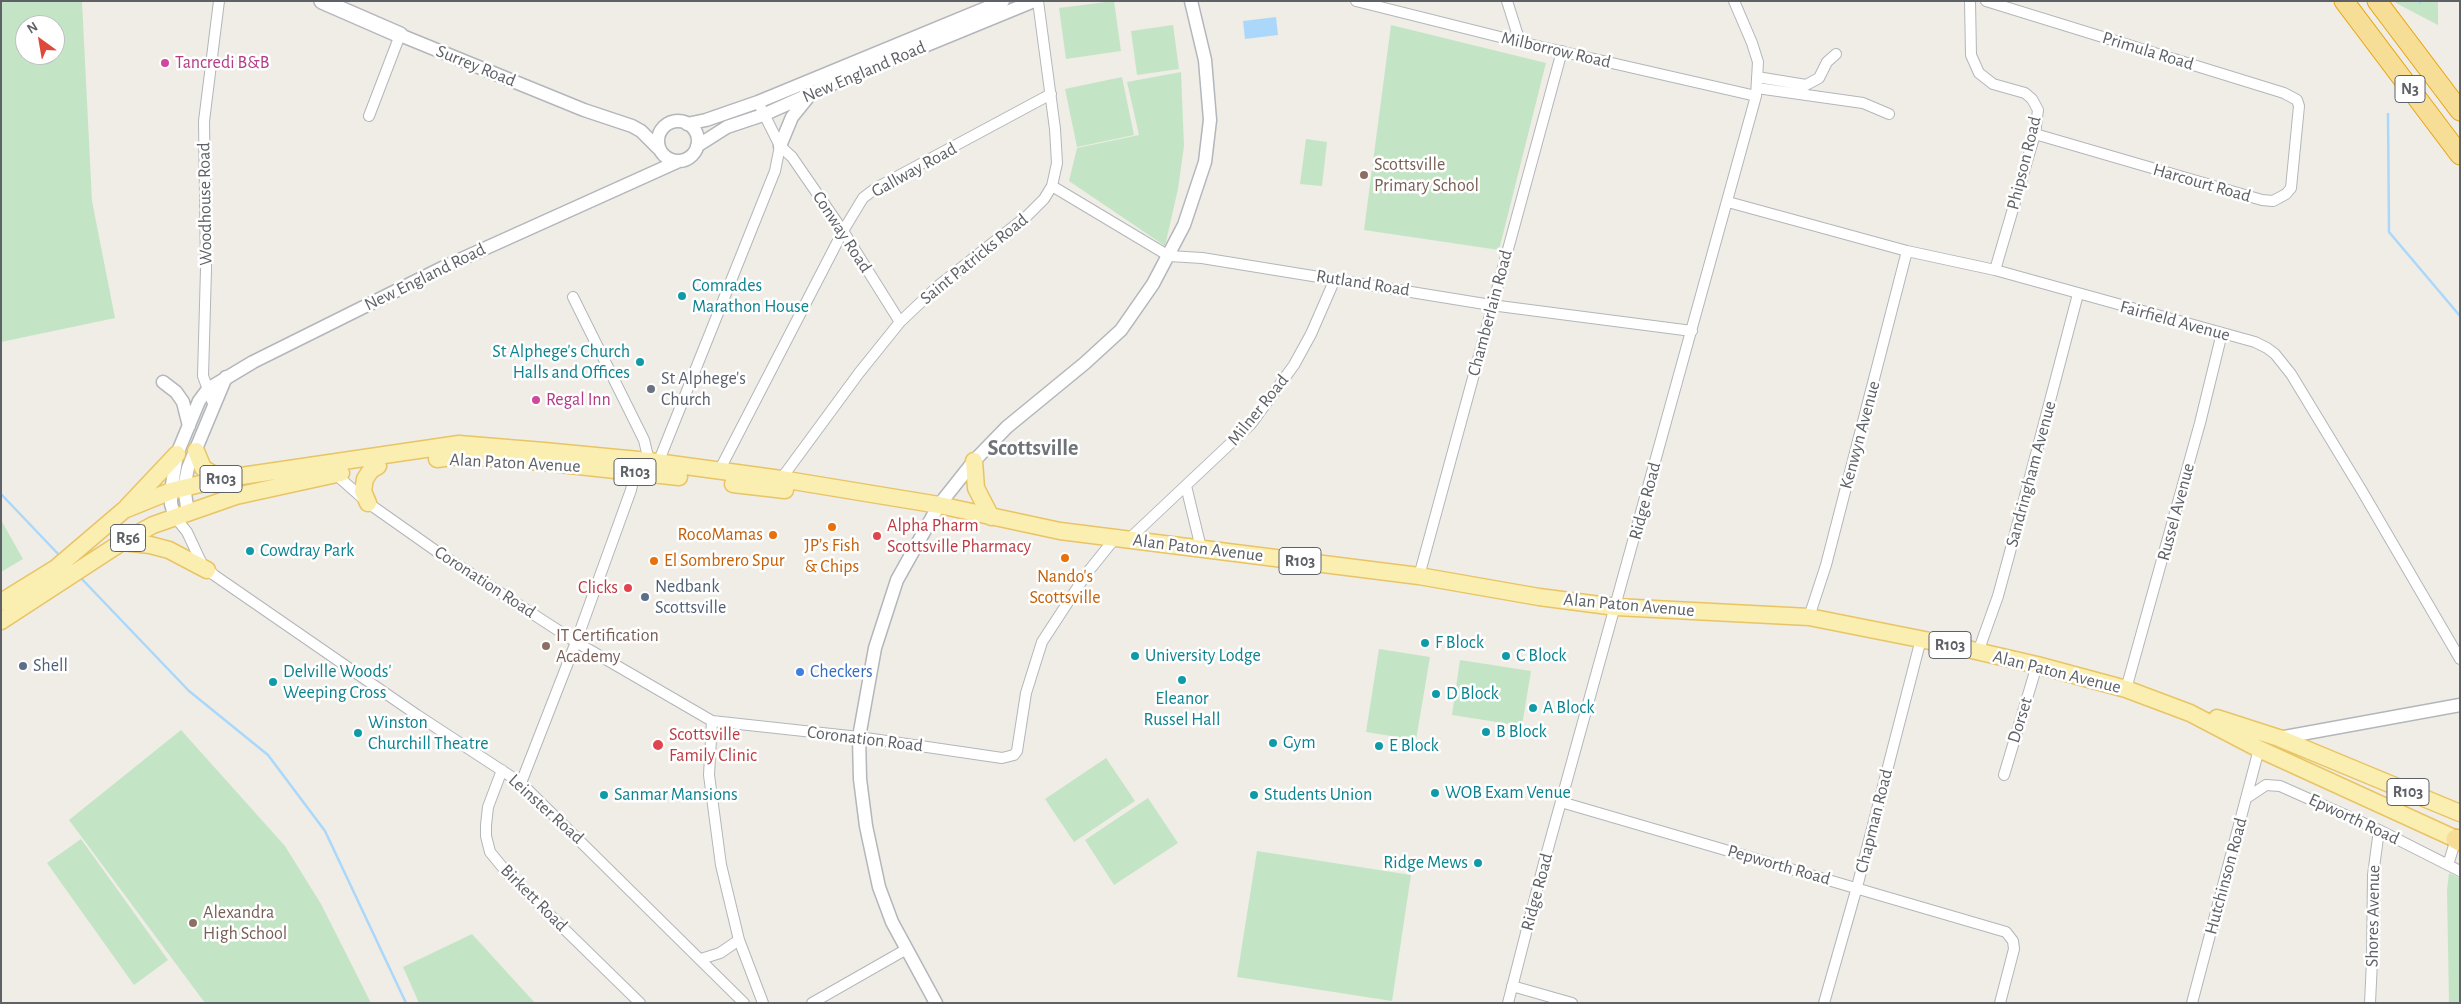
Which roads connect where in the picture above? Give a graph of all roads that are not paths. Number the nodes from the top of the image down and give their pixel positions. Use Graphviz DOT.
graph roads {
  1 [pos="218,1"];
  2 [pos="322,1"];
  3 [pos="1002,1"];
  4 [pos="1034,1"];
  5 [pos="1038,1"];
  6 [pos="1192,1"];
  7 [pos="1356,1"];
  8 [pos="1507,1"];
  9 [pos="1734,1"];
  10 [pos="1970,1"];
  11 [pos="1986,1"];
  12 [pos="2340,1"];
  13 [pos="2344,1"];
  14 [pos="2378,1"];
  15 [pos="2361,24"];
  16 [pos="400,35"];
  17 [pos="1520,42"];
  18 [pos="1562,52"];
  19 [pos="1836,54"];
  20 [pos="1757,87"];
  21 [pos="810,94"];
  22 [pos="1051,94"];
  23 [pos="758,102"];
  24 [pos="2299,111"];
  25 [pos="2460,111"];
  26 [pos="1889,114"];
  27 [pos="763,115"];
  28 [pos="369,116"];
  29 [pos="687,124"];
  30 [pos="632,126"];
  31 [pos="663,128"];
  32 [pos="2035,134"];
  33 [pos="697,146"];
  34 [pos="780,146"];
  35 [pos="660,151"];
  36 [pos="2460,155"];
  37 [pos="679,161"];
  38 [pos="627,184"];
  39 [pos="1052,186"];
  40 [pos="1728,202"];
  41 [pos="843,231"];
  42 [pos="1907,251"];
  43 [pos="1169,256"];
  44 [pos="1995,270"];
  45 [pos="1335,279"];
  46 [pos="2078,294"];
  47 [pos="573,297"];
  48 [pos="1491,305"];
  49 [pos="900,322"];
  50 [pos="1692,331"];
  51 [pos="2222,333"];
  52 [pos="226,377"];
  53 [pos="163,382"];
  54 [pos="208,389"];
  55 [pos="214,406"];
  56 [pos="189,426"];
  57 [pos="196,451"];
  58 [pos="177,454"];
  59 [pos="974,460"];
  60 [pos="654,462"];
  61 [pos="378,466"];
  62 [pos="330,469"];
  63 [pos="719,471"];
  64 [pos="635,472"];
  65 [pos="221,479"];
  66 [pos="781,479"];
  67 [pos="1186,486"];
  68 [pos="178,502"];
  69 [pos="368,503"];
  70 [pos="131,507"];
  71 [pos="936,509"];
  72 [pos="991,517"];
  73 [pos="1060,530"];
  74 [pos="1123,538"];
  75 [pos="122,542"];
  76 [pos="1201,548"];
  77 [pos="207,570"];
  78 [pos="61,574"];
  79 [pos="1419,576"];
  80 [pos="1,602"];
  81 [pos="1616,607"];
  82 [pos="1809,617"];
  83 [pos="1,621"];
  84 [pos="1921,639"];
  85 [pos="576,642"];
  86 [pos="1978,652"];
  87 [pos="2460,659"];
  88 [pos="2036,665"];
  89 [pos="2126,689"];
  90 [pos="2460,705"];
  91 [pos="2190,713"];
  92 [pos="712,721"];
  93 [pos="859,737"];
  94 [pos="2279,738"];
  95 [pos="2259,750"];
  96 [pos="1002,758"];
  97 [pos="502,770"];
  98 [pos="2004,775"];
  99 [pos="521,783"];
  100 [pos="2248,797"];
  101 [pos="1561,802"];
  102 [pos="2460,813"];
  103 [pos="2379,830"];
  104 [pos="2458,836"];
  105 [pos="2448,865"];
  106 [pos="2460,871"];
  107 [pos="1857,887"];
  108 [pos="739,940"];
  109 [pos="905,950"];
  110 [pos="701,959"];
  111 [pos="1512,986"];
  112 [pos="640,1003"];
  113 [pos="744,1003"];
  114 [pos="763,1003"];
  115 [pos="812,1003"];
  116 [pos="936,1003"];
  117 [pos="1508,1003"];
  118 [pos="1572,1003"];
  119 [pos="1824,1003"];
  120 [pos="2000,1003"];
  121 [pos="2192,1003"];
  122 [pos="2370,1003"];
  1 -- 54 [label="street, Woodhouse Road"];
  2 -- 16 [label="main road, Surrey Road"];
  3 -- 23 [label="street, New England Road"];
  4 -- 21 [label="street, New England Road"];
  5 -- 22 [label="street, Saint Patricks Road"];
  6 -- 43 [label="street"];
  7 -- 17 [label="street, Milborrow Road"];
  8 -- 17 [label="street"];
  9 -- 20 [label="street, Ridge Road"];
  10 -- 32 [label="street, Phipson Road"];
  11 -- 24 [label="street, Primula Road"];
  12 -- 15 [label="highway"];
  13 -- 15 [label="highway, N3"];
  14 -- 25 [label="highway, N3"];
  15 -- 36 [label="highway, N3"];
  16 -- 28 [label="street"];
  16 -- 30 [label="street, Surrey Road"];
  17 -- 18 [label="street, Milborrow Road"];
  18 -- 20 [label="street, Milborrow Road"];
  18 -- 48 [label="street, Chamberlain Road"];
  19 -- 20 [label="street"];
  20 -- 26 [label="street"];
  20 -- 40 [label="street, Ridge Road"];
  21 -- 27 [label="street, New England Road"];
  21 -- 34 [label="street"];
  22 -- 39 [label="street, Saint Patricks Road"];
  22 -- 41 [label="street, Gallway Road"];
  23 -- 27 [label="street, Conway Road"];
  23 -- 29 [label="street, New England Road"];
  24 -- 32 [label="street, Harcourt Road"];
  27 -- 33 [label="street, New England Road"];
  27 -- 34 [label="street, Conway Road"];
  29 -- 31 [label="street"];
  29 -- 33 [label="street"];
  30 -- 31 [label="street, Surrey Road"];
  30 -- 35 [label="street, Surrey Road"];
  31 -- 35 [label="street"];
  32 -- 44 [label="street, Phipson Road"];
  33 -- 37 [label="street"];
  34 -- 41 [label="street, Conway Road"];
  34 -- 60 [label="street"];
  35 -- 37 [label="street"];
  35 -- 38 [label="street, New England Road"];
  37 -- 38 [label="street, New England Road"];
  38 -- 52 [label="street, New England Road"];
  39 -- 43 [label="street, Rutland Road"];
  39 -- 49 [label="street, Saint Patricks Road"];
  40 -- 42 [label="street, Fairfield Avenue"];
  40 -- 50 [label="street, Ridge Road"];
  41 -- 49 [label="street, Conway Road"];
  41 -- 63 [label="street, Gallway Road"];
  42 -- 44 [label="street, Fairfield Avenue"];
  42 -- 82 [label="street, Kenwyn Avenue"];
  43 -- 45 [label="street, Rutland Road"];
  43 -- 59 [label="street"];
  44 -- 46 [label="street, Fairfield Avenue"];
  45 -- 48 [label="street, Rutland Road"];
  45 -- 67 [label="street, Milner Road"];
  46 -- 51 [label="street, Fairfield Avenue"];
  46 -- 86 [label="street, Sandringham Avenue"];
  47 -- 60 [label="street"];
  48 -- 50 [label="street, Rutland Road"];
  48 -- 79 [label="street, Chamberlain Road"];
  49 -- 66 [label="street, Saint Patricks Road"];
  50 -- 81 [label="street, Ridge Road"];
  51 -- 87 [label="street, Fairfield Avenue"];
  51 -- 89 [label="street, Russel Avenue"];
  52 -- 54 [label="street, New England Road"];
  52 -- 55 [label="street"];
  53 -- 56 [label="street"];
  54 -- 55 [label="street, Woodhouse Road"];
  54 -- 56 [label="street, New England Road"];
  55 -- 57 [label="street"];
  56 -- 58 [label="street, New England Road"];
  57 -- 65 [label="main road"];
  57 -- 68 [label="street"];
  58 -- 68 [label="street, New England Road"];
  58 -- 70 [label="main road"];
  59 -- 71 [label="street"];
  59 -- 72 [label="main road"];
  60 -- 62 [label="main road, Alan Paton Avenue / R103"];
  60 -- 63 [label="main road, Alan Paton Avenue / R103"];
  61 -- 62 [label="main road, Alan Paton Avenue / R103"];
  61 -- 64 [label="main road, Alan Paton Avenue / R103"];
  61 -- 69 [label="main road"];
  62 -- 65 [label="main road, Alan Paton Avenue / R103"];
  62 -- 68 [label="main road, Alan Paton Avenue / R103"];
  62 -- 69 [label="street, Coronation Road"];
  63 -- 66 [label="main road, Alan Paton Avenue / R103"];
  64 -- 71 [label="main road, Alan Paton Avenue / R103"];
  64 -- 85 [label="street"];
  65 -- 68 [label="main road, Alan Paton Avenue / R103"];
  66 -- 71 [label="main road, Alan Paton Avenue / R103"];
  67 -- 74 [label="street, Milner Road"];
  67 -- 76 [label="street"];
  68 -- 70 [label="main road, Alan Paton Avenue / R56"];
  68 -- 75 [label="main road, Alan Paton Avenue / R56"];
  68 -- 77 [label="street, Leinster Road"];
  69 -- 85 [label="street, Coronation Road"];
  70 -- 78 [label="main road, Alan Paton Avenue / R56"];
  71 -- 72 [label="main road, Alan Paton Avenue / R103"];
  71 -- 73 [label="main road, Alan Paton Avenue / R103"];
  71 -- 93 [label="street"];
  72 -- 73 [label="main road, Alan Paton Avenue / R103"];
  73 -- 74 [label="main road, Alan Paton Avenue / R103"];
  74 -- 76 [label="main road, Alan Paton Avenue / R103"];
  74 -- 96 [label="street, Milner Road"];
  75 -- 77 [label="main road"];
  75 -- 78 [label="main road, Alan Paton Avenue / R56"];
  76 -- 79 [label="main road, Alan Paton Avenue / R103"];
  77 -- 97 [label="street, Leinster Road"];
  78 -- 80 [label="main road, Alan Paton Avenue / R56"];
  78 -- 83 [label="main road, Alan Paton Avenue / R56"];
  79 -- 81 [label="main road, Alan Paton Avenue / R103"];
  81 -- 82 [label="main road, Alan Paton Avenue / R103"];
  81 -- 101 [label="street, Ridge Road"];
  82 -- 84 [label="main road, Alan Paton Avenue / R103"];
  84 -- 86 [label="main road, Alan Paton Avenue / R103"];
  84 -- 107 [label="street, Chapman Road"];
  85 -- 92 [label="street, Coronation Road"];
  85 -- 99 [label="street"];
  86 -- 88 [label="main road, Alan Paton Avenue / R103"];
  88 -- 89 [label="main road, Alan Paton Avenue / R103"];
  88 -- 98 [label="street, Dorset"];
  89 -- 91 [label="main road, Alan Paton Avenue / R103"];
  90 -- 94 [label="street"];
  91 -- 94 [label="main road, Alan Paton Avenue / R103"];
  91 -- 95 [label="main road, Alan Paton Avenue / R103"];
  92 -- 93 [label="street, Coronation Road"];
  92 -- 108 [label="street"];
  93 -- 96 [label="street, Coronation Road"];
  93 -- 109 [label="street"];
  94 -- 102 [label="main road, Alan Paton Avenue / R103"];
  95 -- 100 [label="street, Hutchinson Road"];
  95 -- 104 [label="main road, Alan Paton Avenue / R103"];
  97 -- 99 [label="street, Leinster Road"];
  97 -- 112 [label="street, Birkett Road"];
  99 -- 110 [label="street, Leinster Road"];
  100 -- 103 [label="street, Epworth Road"];
  100 -- 121 [label="street, Hutchinson Road"];
  101 -- 107 [label="street, Pepworth Road"];
  101 -- 111 [label="street, Ridge Road"];
  103 -- 105 [label="street, Epworth Road"];
  103 -- 122 [label="street, Shores Avenue"];
  104 -- 105 [label="street"];
  105 -- 106 [label="street, Epworth Road"];
  107 -- 119 [label="street, Chapman Road"];
  107 -- 120 [label="street, Pepworth Road"];
  108 -- 110 [label="street"];
  108 -- 114 [label="street"];
  109 -- 115 [label="street"];
  109 -- 116 [label="street"];
  110 -- 113 [label="street, Leinster Road"];
  111 -- 117 [label="street, Ridge Road"];
  111 -- 118 [label="street"];
}
